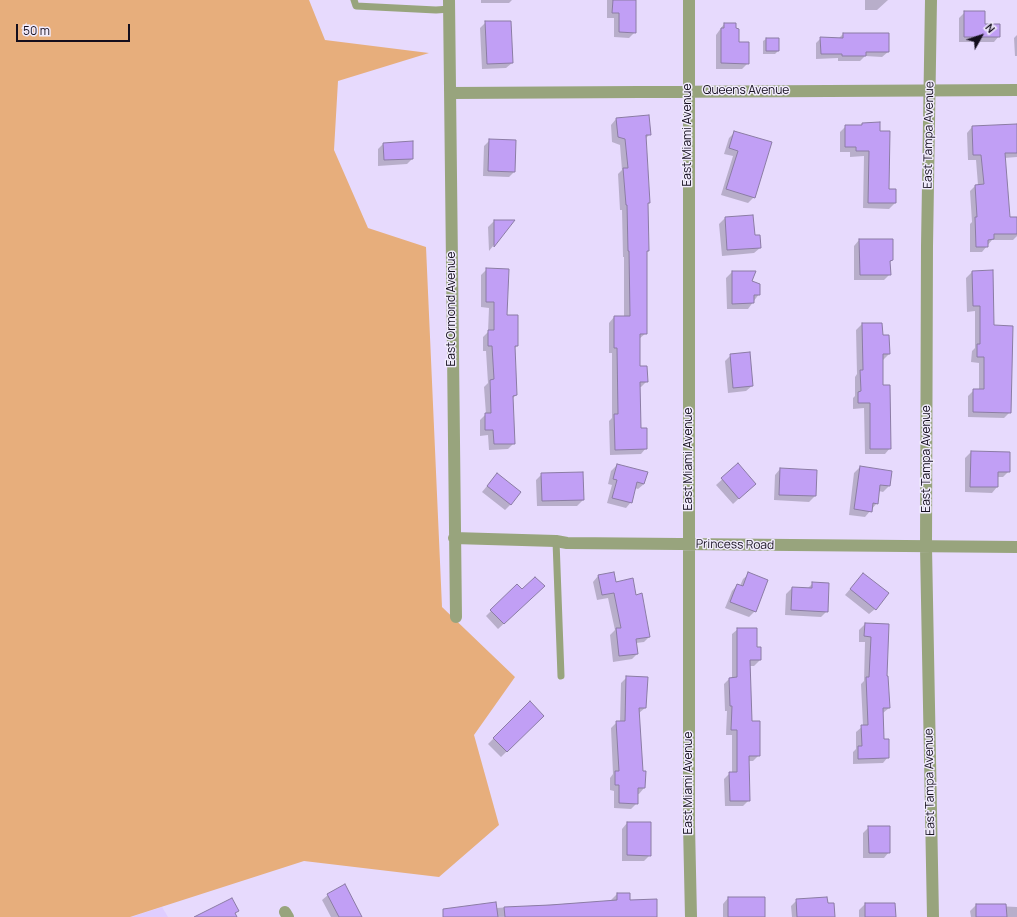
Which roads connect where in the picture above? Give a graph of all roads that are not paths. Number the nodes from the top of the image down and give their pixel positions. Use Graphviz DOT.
graph roads {
  1 [pos="354,0"];
  2 [pos="689,0"];
  3 [pos="931,0"];
  4 [pos="450,5"];
  5 [pos="930,90"];
  6 [pos="1017,90"];
  7 [pos="688,91"];
  8 [pos="451,92"];
  9 [pos="454,538"];
  10 [pos="556,541"];
  11 [pos="689,544"];
  12 [pos="926,547"];
  13 [pos="1017,547"];
  14 [pos="456,617"];
  15 [pos="561,676"];
  16 [pos="691,917"];
  17 [pos="933,917"];
  1 -- 4 [label="lane"];
  2 -- 7 [label="street, East Miami Avenue"];
  3 -- 5 [label="street, East Tampa Avenue"];
  4 -- 8 [label="street, East Ormond Avenue"];
  5 -- 6 [label="street, Queens Avenue"];
  5 -- 7 [label="street, Queens Avenue"];
  5 -- 12 [label="street, East Tampa Avenue"];
  7 -- 8 [label="street, Queens Avenue"];
  7 -- 11 [label="street, East Miami Avenue"];
  8 -- 9 [label="street, East Ormond Avenue"];
  9 -- 10 [label="street, Princess Road"];
  9 -- 14 [label="street, East Ormond Avenue"];
  10 -- 11 [label="street, Princess Road"];
  10 -- 15 [label="lane"];
  11 -- 12 [label="street, Princess Road"];
  11 -- 16 [label="street, East Miami Avenue"];
  12 -- 13 [label="street, Princess Road"];
  12 -- 17 [label="street, East Tampa Avenue"];
}
